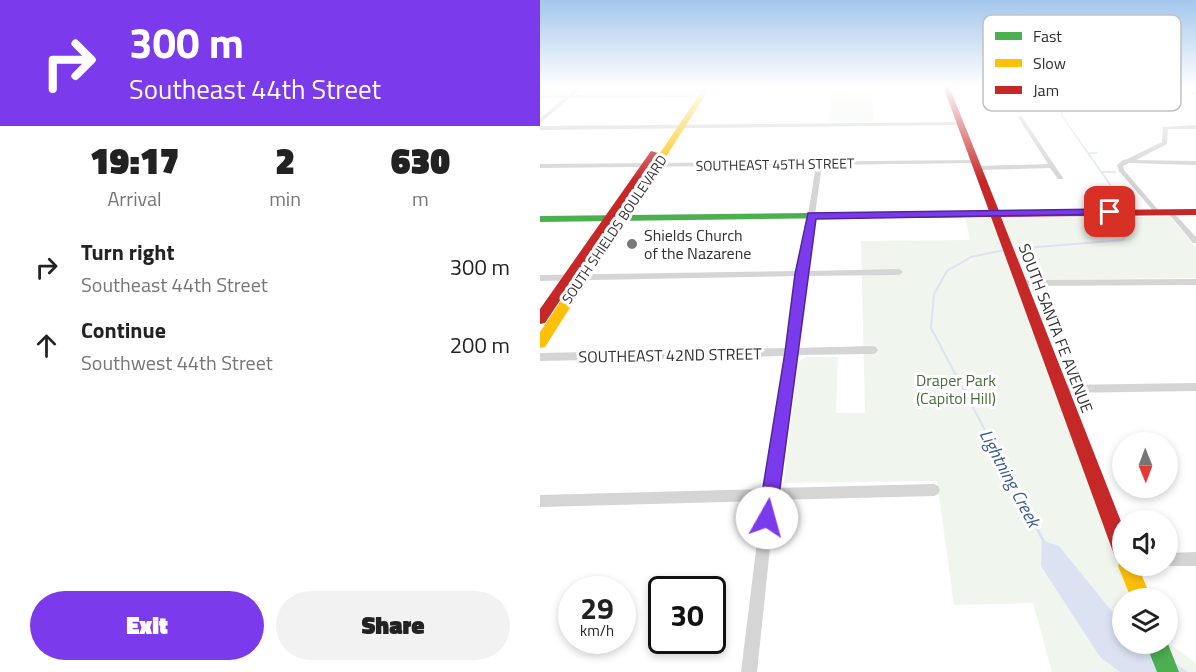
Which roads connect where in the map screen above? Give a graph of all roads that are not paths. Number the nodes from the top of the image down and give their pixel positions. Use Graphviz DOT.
graph roads {
  1 [pos="683,117"];
  2 [pos="958,117"];
  3 [pos="1020,117"];
  4 [pos="960,123"];
  5 [pos="677,127"];
  6 [pos="540,128"];
  7 [pos="1195,128"];
  8 [pos="1125,161"];
  9 [pos="819,163"];
  10 [pos="1196,163"];
  11 [pos="651,165"];
  12 [pos="976,165"];
  13 [pos="540,166"];
  14 [pos="1052,166"];
  15 [pos="1060,178"];
  16 [pos="1163,212"];
  17 [pos="1196,212"];
  18 [pos="995,213"];
  19 [pos="811,216"];
  20 [pos="615,218"];
  21 [pos="540,219"];
  22 [pos="1196,241"];
  23 [pos="899,272"];
  24 [pos="801,274"];
  25 [pos="575,277"];
  26 [pos="540,278"];
  27 [pos="1196,282"];
  28 [pos="1020,283"];
  29 [pos="540,319"];
  30 [pos="540,343"];
  31 [pos="873,350"];
  32 [pos="792,352"];
  33 [pos="540,357"];
  34 [pos="1196,387"];
  35 [pos="1061,389"];
  36 [pos="934,490"];
  37 [pos="769,496"];
  38 [pos="540,501"];
  39 [pos="1112,523"];
  40 [pos="1178,560"];
  41 [pos="1196,560"];
  42 [pos="1161,654"];
  43 [pos="749,672"];
  44 [pos="1168,672"];
  1 -- 5 [label="main road, SOUTH SHIELDS BOULEVARD"];
  2 -- 4 [label="main road, SOUTH SANTA FE AVENUE"];
  3 -- 14 [label="street"];
  4 -- 5 [label="street"];
  4 -- 12 [label="main road, SOUTH SANTA FE AVENUE"];
  5 -- 6 [label="street"];
  5 -- 11 [label="main road, SOUTH SHIELDS BOULEVARD"];
  7 -- 8 [label="street"];
  8 -- 10 [label="street"];
  8 -- 16 [label="street"];
  9 -- 11 [label="street, SOUTHEAST 45TH STREET"];
  9 -- 12 [label="street, SOUTHEAST 45TH STREET"];
  9 -- 19 [label="street"];
  11 -- 13 [label="street, SOUTHEAST 45TH STREET"];
  11 -- 20 [label="main road, SOUTH SHIELDS BOULEVARD"];
  12 -- 14 [label="street, SOUTHEAST 45TH STREET"];
  12 -- 18 [label="main road, SOUTH SANTA FE AVENUE"];
  14 -- 15 [label="street"];
  16 -- 17 [label="main road"];
  16 -- 18 [label="main road"];
  16 -- 22 [label="street"];
  18 -- 19 [label="main road"];
  18 -- 28 [label="main road, SOUTH SANTA FE AVENUE"];
  19 -- 20 [label="main road"];
  19 -- 24 [label="street"];
  20 -- 21 [label="main road"];
  20 -- 25 [label="main road, SOUTH SHIELDS BOULEVARD"];
  23 -- 24 [label="street"];
  24 -- 25 [label="street"];
  24 -- 32 [label="street"];
  25 -- 26 [label="street"];
  25 -- 29 [label="main road, SOUTH SHIELDS BOULEVARD"];
  25 -- 30 [label="main road, SOUTH SHIELDS BOULEVARD"];
  27 -- 28 [label="street"];
  28 -- 35 [label="main road, SOUTH SANTA FE AVENUE"];
  31 -- 32 [label="street, SOUTHEAST 42ND STREET"];
  32 -- 33 [label="street, SOUTHEAST 42ND STREET"];
  32 -- 37 [label="street"];
  34 -- 35 [label="street"];
  35 -- 39 [label="main road, SOUTH SANTA FE AVENUE"];
  36 -- 37 [label="street"];
  37 -- 38 [label="street"];
  37 -- 43 [label="street"];
  40 -- 41 [label="street"];
  42 -- 44 [label="main road"];
}
